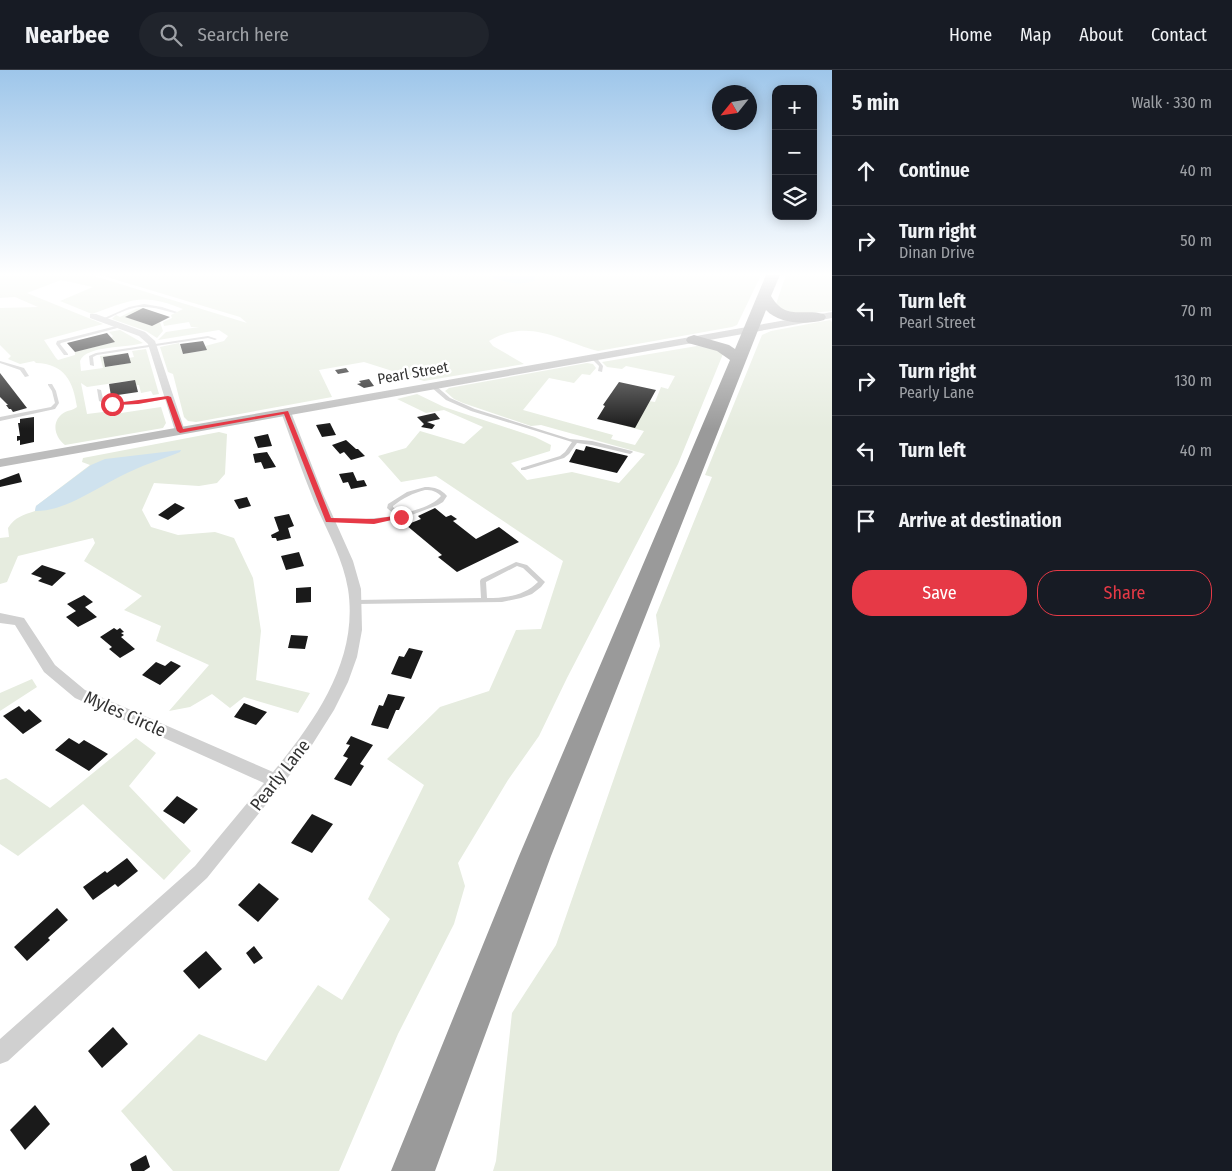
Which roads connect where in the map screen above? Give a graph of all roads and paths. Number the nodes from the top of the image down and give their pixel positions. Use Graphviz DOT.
graph roads {
  1 [pos="119,326"];
  2 [pos="121,326"];
  3 [pos="752,326"];
  4 [pos="770,326"];
  5 [pos="751,330"];
  6 [pos="215,339"];
  7 [pos="694,340"];
  8 [pos="153,345"];
  9 [pos="66,354"];
  10 [pos="593,358"];
  11 [pos="739,359"];
  12 [pos="0,362"];
  13 [pos="92,366"];
  14 [pos="600,371"];
  15 [pos="27,376"];
  16 [pos="50,385"];
  17 [pos="433,386"];
  18 [pos="99,390"];
  19 [pos="168,397"];
  20 [pos="286,412"];
  21 [pos="0,419"];
  22 [pos="180,431"];
  23 [pos="575,441"];
  24 [pos="630,452"];
  25 [pos="0,463"];
  26 [pos="522,468"];
  27 [pos="401,517"];
  28 [pos="329,520"];
  29 [pos="484,601"];
  30 [pos="356,602"];
  31 [pos="0,618"];
  32 [pos="275,781"];
  33 [pos="0,1053"];
  34 [pos="413,1171"];
  1 -- 9 [label="lane"];
  2 -- 8 [label="street"];
  3 -- 5 [label="highway"];
  4 -- 5 [label="main road, Pearl Street"];
  5 -- 7 [label="main road, Pearl Street"];
  5 -- 11 [label="highway"];
  6 -- 8 [label="lane"];
  7 -- 10 [label="main road, Pearl Street"];
  7 -- 11 [label="highway"];
  8 -- 13 [label="lane"];
  8 -- 19 [label="street"];
  10 -- 14 [label="lane"];
  10 -- 17 [label="main road, Pearl Street"];
  11 -- 34 [label="highway"];
  12 -- 15 [label="lane"];
  16 -- 21 [label="lane"];
  17 -- 20 [label="main road, Pearl Street"];
  17 -- 23 [label="lane"];
  18 -- 19 [label="lane"];
  19 -- 22 [label="street"];
  20 -- 22 [label="main road, Pearl Street"];
  20 -- 28 [label="street, Pearly Lane"];
  22 -- 25 [label="main road, Pearl Street"];
  23 -- 24 [label="lane"];
  23 -- 26 [label="lane"];
  27 -- 27 [label="lane"];
  27 -- 28 [label="lane"];
  28 -- 30 [label="street, Pearly Lane"];
  29 -- 29 [label="lane"];
  29 -- 30 [label="lane"];
  30 -- 32 [label="street, Pearly Lane"];
  31 -- 32 [label="street, Myles Circle"];
  32 -- 33 [label="street, Pearly Lane"];
}
